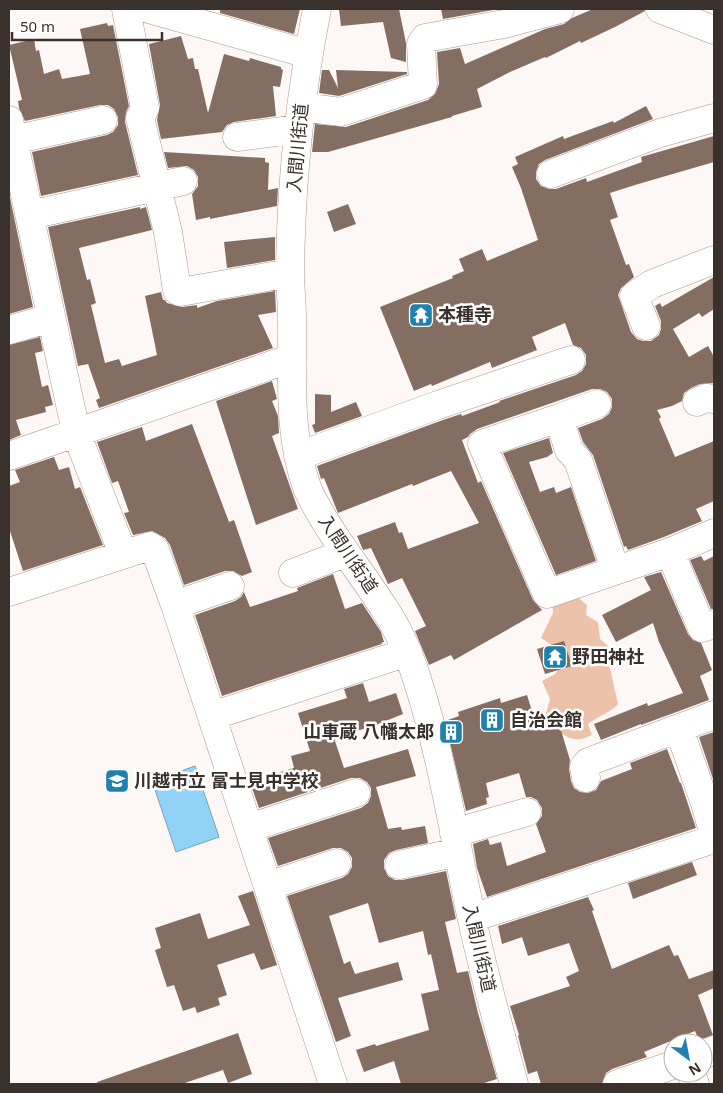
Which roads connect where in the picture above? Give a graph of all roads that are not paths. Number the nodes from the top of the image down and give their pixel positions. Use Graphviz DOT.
graph roads {
  1 [pos="126,9"];
  2 [pos="317,9"];
  3 [pos="560,9"];
  4 [pos="660,9"];
  5 [pos="158,10"];
  6 [pos="714,30"];
  7 [pos="308,54"];
  8 [pos="300,118"];
  9 [pos="714,118"];
  10 [pos="104,120"];
  11 [pos="11,130"];
  12 [pos="237,137"];
  13 [pos="551,174"];
  14 [pos="183,181"];
  15 [pos="157,186"];
  16 [pos="30,215"];
  17 [pos="714,260"];
  18 [pos="290,273"];
  19 [pos="51,318"];
  20 [pos="646,326"];
  21 [pos="9,330"];
  22 [pos="292,358"];
  23 [pos="571,360"];
  24 [pos="597,404"];
  25 [pos="559,418"];
  26 [pos="76,432"];
  27 [pos="9,456"];
  28 [pos="298,456"];
  29 [pos="714,533"];
  30 [pos="670,552"];
  31 [pos="346,553"];
  32 [pos="123,554"];
  33 [pos="614,569"];
  34 [pos="293,573"];
  35 [pos="230,586"];
  36 [pos="9,592"];
  37 [pos="175,605"];
  38 [pos="714,624"];
  39 [pos="408,652"];
  40 [pos="714,715"];
  41 [pos="212,716"];
  42 [pos="679,730"];
  43 [pos="586,778"];
  44 [pos="356,793"];
  45 [pos="709,801"];
  46 [pos="527,812"];
  47 [pos="249,828"];
  48 [pos="714,835"];
  49 [pos="714,839"];
  50 [pos="456,843"];
  51 [pos="337,863"];
  52 [pos="399,865"];
  53 [pos="268,886"];
  54 [pos="472,918"];
  55 [pos="663,1068"];
  56 [pos="333,1084"];
  57 [pos="514,1084"];
  58 [pos="616,1084"];
  1 -- 15 [label="street"];
  2 -- 7 [label="street, 入間川街道"];
  3 -- 8 [label="street"];
  4 -- 6 [label="street"];
  5 -- 7 [label="street"];
  7 -- 8 [label="street, 入間川街道"];
  8 -- 12 [label="street"];
  8 -- 18 [label="street, 入間川街道"];
  9 -- 13 [label="street"];
  10 -- 11 [label="street"];
  11 -- 16 [label="street"];
  14 -- 15 [label="street"];
  15 -- 16 [label="street"];
  15 -- 18 [label="street"];
  16 -- 19 [label="street"];
  17 -- 20 [label="street"];
  18 -- 22 [label="street, 入間川街道"];
  19 -- 21 [label="street"];
  19 -- 26 [label="street"];
  22 -- 26 [label="street"];
  22 -- 28 [label="street, 入間川街道"];
  23 -- 28 [label="street"];
  24 -- 25 [label="street"];
  25 -- 33 [label="street"];
  25 -- 33 [label="street"];
  26 -- 27 [label="street"];
  26 -- 32 [label="street"];
  28 -- 31 [label="street, 入間川街道"];
  29 -- 30 [label="street"];
  30 -- 33 [label="street"];
  30 -- 38 [label="street"];
  31 -- 34 [label="street"];
  31 -- 39 [label="street, 入間川街道"];
  32 -- 36 [label="street"];
  32 -- 37 [label="street"];
  35 -- 37 [label="street"];
  37 -- 41 [label="street"];
  39 -- 41 [label="street"];
  39 -- 50 [label="street, 入間川街道"];
  40 -- 42 [label="street"];
  41 -- 47 [label="street"];
  42 -- 43 [label="street"];
  42 -- 45 [label="street"];
  44 -- 47 [label="street"];
  45 -- 48 [label="street"];
  46 -- 50 [label="street"];
  47 -- 53 [label="street"];
  49 -- 54 [label="street"];
  50 -- 52 [label="street"];
  50 -- 54 [label="street, 入間川街道"];
  51 -- 53 [label="street"];
  53 -- 56 [label="street"];
  54 -- 57 [label="street, 入間川街道"];
  55 -- 58 [label="street"];
}
